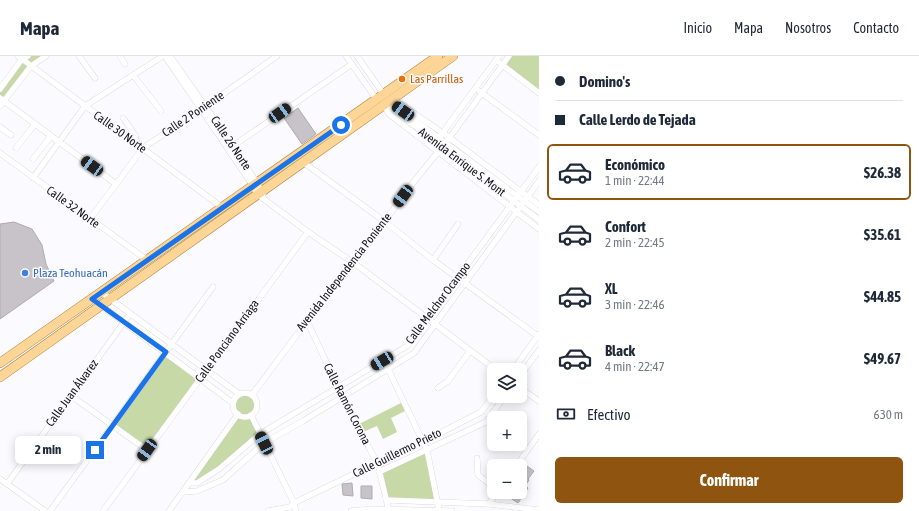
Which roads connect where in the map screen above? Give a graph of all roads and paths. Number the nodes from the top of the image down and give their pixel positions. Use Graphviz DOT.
graph roads {
  1 [pos="46,56"];
  2 [pos="79,56"];
  3 [pos="120,56"];
  4 [pos="164,56"];
  5 [pos="170,56"];
  6 [pos="277,56"];
  7 [pos="346,56"];
  8 [pos="438,56"];
  9 [pos="453,56"];
  10 [pos="509,56"];
  11 [pos="23,57"];
  12 [pos="359,57"];
  13 [pos="497,58"];
  14 [pos="125,64"];
  15 [pos="352,64"];
  16 [pos="502,65"];
  17 [pos="31,66"];
  18 [pos="133,75"];
  19 [pos="95,78"];
  20 [pos="476,88"];
  21 [pos="0,89"];
  22 [pos="482,93"];
  23 [pos="539,93"];
  24 [pos="2,99"];
  25 [pos="385,100"];
  26 [pos="0,106"];
  27 [pos="86,106"];
  28 [pos="204,108"];
  29 [pos="161,111"];
  30 [pos="123,118"];
  31 [pos="35,124"];
  32 [pos="0,127"];
  33 [pos="11,135"];
  34 [pos="539,135"];
  35 [pos="51,136"];
  36 [pos="439,137"];
  37 [pos="59,142"];
  38 [pos="446,142"];
  39 [pos="137,144"];
  40 [pos="16,148"];
  41 [pos="143,148"];
  42 [pos="231,148"];
  43 [pos="438,151"];
  44 [pos="0,153"];
  45 [pos="33,159"];
  46 [pos="303,162"];
  47 [pos="539,167"];
  48 [pos="33,178"];
  49 [pos="539,182"];
  50 [pos="116,184"];
  51 [pos="255,184"];
  52 [pos="262,195"];
  53 [pos="518,197"];
  54 [pos="525,202"];
  55 [pos="539,205"];
  56 [pos="510,207"];
  57 [pos="223,208"];
  58 [pos="517,212"];
  59 [pos="539,212"];
  60 [pos="90,219"];
  61 [pos="539,220"];
  62 [pos="384,221"];
  63 [pos="458,224"];
  64 [pos="539,228"];
  65 [pos="308,232"];
  66 [pos="147,260"];
  67 [pos="433,260"];
  68 [pos="354,263"];
  69 [pos="457,278"];
  70 [pos="465,283"];
  71 [pos="213,287"];
  72 [pos="101,292"];
  73 [pos="92,299"];
  74 [pos="109,299"];
  75 [pos="101,305"];
  76 [pos="130,314"];
  77 [pos="427,319"];
  78 [pos="124,321"];
  79 [pos="306,321"];
  80 [pos="435,325"];
  81 [pos="539,336"];
  82 [pos="171,345"];
  83 [pos="539,350"];
  84 [pos="470,351"];
  85 [pos="166,352"];
  86 [pos="382,361"];
  87 [pos="487,363"];
  88 [pos="518,363"];
  89 [pos="0,364"];
  90 [pos="527,366"];
  91 [pos="388,369"];
  92 [pos="206,370"];
  93 [pos="0,376"];
  94 [pos="200,378"];
  95 [pos="338,387"];
  96 [pos="438,388"];
  97 [pos="527,393"];
  98 [pos="239,394"];
  99 [pos="70,395"];
  100 [pos="252,395"];
  101 [pos="342,397"];
  102 [pos="539,401"];
  103 [pos="233,403"];
  104 [pos="488,403"];
  105 [pos="500,403"];
  106 [pos="238,414"];
  107 [pos="251,415"];
  108 [pos="112,425"];
  109 [pos="260,434"];
  110 [pos="539,434"];
  111 [pos="423,441"];
  112 [pos="264,443"];
  113 [pos="147,450"];
  114 [pos="427,450"];
  115 [pos="477,458"];
  116 [pos="521,459"];
  117 [pos="378,465"];
  118 [pos="379,472"];
  119 [pos="0,479"];
  120 [pos="487,481"];
  121 [pos="189,483"];
  122 [pos="7,484"];
  123 [pos="183,492"];
  124 [pos="492,499"];
  125 [pos="386,500"];
  126 [pos="435,502"];
  127 [pos="294,503"];
  128 [pos="489,504"];
  129 [pos="389,510"];
  130 [pos="439,510"];
  131 [pos="539,510"];
  132 [pos="45,511"];
  133 [pos="50,511"];
  134 [pos="103,511"];
  135 [pos="169,511"];
  136 [pos="268,511"];
  137 [pos="296,511"];
  138 [pos="351,511"];
  139 [pos="433,511"];
  140 [pos="452,511"];
  1 -- 17 [label="street"];
  2 -- 19 [label="street"];
  3 -- 14 [label="street"];
  4 -- 18 [label="street"];
  4 -- 28 [label="street, Calle 26 Norte"];
  5 -- 28 [label="street, Calle 26 Norte"];
  6 -- 28 [label="street, Calle 2 Poniente"];
  7 -- 15 [label="street"];
  8 -- 25 [label="main road"];
  9 -- 25 [label="main road"];
  10 -- 16 [label="street, Avenida Independencia Poniente"];
  11 -- 17 [label="street, Calle 30 Norte"];
  11 -- 21 [label="street"];
  12 -- 25 [label="street"];
  13 -- 16 [label="street"];
  13 -- 20 [label="street"];
  15 -- 25 [label="street"];
  15 -- 42 [label="street"];
  16 -- 22 [label="street, Avenida Independencia Poniente"];
  16 -- 23 [label="street"];
  17 -- 24 [label="street"];
  17 -- 27 [label="street, Calle 30 Norte"];
  18 -- 27 [label="street"];
  18 -- 29 [label="street"];
  20 -- 22 [label="street"];
  20 -- 36 [label="street"];
  22 -- 34 [label="street"];
  22 -- 38 [label="street, Avenida Independencia Poniente"];
  24 -- 26 [label="street"];
  24 -- 31 [label="street"];
  25 -- 36 [label="street, Avenida Enrique S. Mont"];
  25 -- 43 [label="street"];
  25 -- 46 [label="main road"];
  25 -- 51 [label="main road"];
  27 -- 37 [label="street"];
  27 -- 39 [label="street, Calle 30 Norte"];
  28 -- 41 [label="street, Calle 2 Poniente"];
  28 -- 42 [label="street, Calle 26 Norte"];
  30 -- 39 [label="street"];
  31 -- 35 [label="street"];
  31 -- 40 [label="street"];
  32 -- 33 [label="street"];
  35 -- 37 [label="street"];
  35 -- 45 [label="street"];
  36 -- 38 [label="street"];
  36 -- 38 [label="street, Avenida Enrique S. Mont"];
  36 -- 43 [label="street"];
  37 -- 48 [label="street"];
  37 -- 50 [label="street"];
  38 -- 43 [label="street, Avenida Independencia Poniente"];
  38 -- 53 [label="street"];
  38 -- 53 [label="street, Avenida Enrique S. Mont"];
  39 -- 41 [label="street, Calle 30 Norte"];
  41 -- 50 [label="street, Calle 2 Poniente"];
  41 -- 57 [label="street, Calle 30 Norte"];
  42 -- 51 [label="street, Calle 26 Norte"];
  43 -- 56 [label="street"];
  43 -- 62 [label="street, Avenida Independencia Poniente"];
  44 -- 48 [label="street, Calle 32 Norte"];
  46 -- 52 [label="main road"];
  46 -- 62 [label="street"];
  47 -- 53 [label="street, Calle Melchor Ocampo"];
  48 -- 60 [label="street, Calle 32 Norte"];
  49 -- 54 [label="street, Calle Melchor Ocampo"];
  50 -- 60 [label="street, Calle 2 Poniente"];
  51 -- 52 [label="street, Calle 26 Norte"];
  51 -- 57 [label="main road"];
  52 -- 65 [label="street"];
  52 -- 74 [label="main road"];
  53 -- 54 [label="street"];
  53 -- 54 [label="street, Avenida Enrique S. Mont"];
  53 -- 56 [label="street, Calle Melchor Ocampo"];
  54 -- 55 [label="street"];
  54 -- 58 [label="street, Calle Melchor Ocampo"];
  54 -- 59 [label="street, Avenida Enrique S. Mont"];
  54 -- 61 [label="street, Avenida Enrique S. Mont"];
  56 -- 58 [label="street"];
  56 -- 69 [label="street, Calle Melchor Ocampo"];
  57 -- 66 [label="main road"];
  58 -- 64 [label="street"];
  58 -- 70 [label="street, Calle Melchor Ocampo"];
  60 -- 66 [label="street, Calle 32 Norte"];
  62 -- 67 [label="street"];
  62 -- 68 [label="street, Avenida Independencia Poniente"];
  63 -- 67 [label="street"];
  65 -- 68 [label="street"];
  65 -- 92 [label="street, Calle Ponciano Arriaga"];
  66 -- 72 [label="main road"];
  67 -- 69 [label="street"];
  68 -- 77 [label="street"];
  68 -- 79 [label="street, Avenida Independencia Poniente"];
  69 -- 70 [label="street"];
  69 -- 77 [label="street, Calle Melchor Ocampo"];
  70 -- 80 [label="street, Calle Melchor Ocampo"];
  70 -- 81 [label="street"];
  71 -- 82 [label="street"];
  72 -- 73 [label="main road"];
  72 -- 74 [label="street"];
  73 -- 75 [label="street"];
  73 -- 89 [label="main road"];
  74 -- 75 [label="main road"];
  74 -- 76 [label="street"];
  75 -- 78 [label="street"];
  75 -- 93 [label="main road"];
  76 -- 78 [label="street, Calle Juan Álvarez"];
  76 -- 82 [label="street"];
  77 -- 80 [label="street"];
  77 -- 86 [label="street, Calle Melchor Ocampo"];
  78 -- 85 [label="street"];
  78 -- 99 [label="street, Calle Juan Álvarez"];
  79 -- 95 [label="street, Calle Ramón Corona"];
  79 -- 100 [label="street, Avenida Independencia Poniente"];
  80 -- 84 [label="street"];
  80 -- 91 [label="street, Calle Melchor Ocampo"];
  81 -- 88 [label="street"];
  82 -- 85 [label="street"];
  82 -- 92 [label="street"];
  83 -- 90 [label="street"];
  84 -- 87 [label="street"];
  84 -- 96 [label="street"];
  85 -- 94 [label="street"];
  85 -- 108 [label="street"];
  86 -- 91 [label="street"];
  86 -- 95 [label="street, Calle Melchor Ocampo"];
  91 -- 101 [label="street, Calle Melchor Ocampo"];
  91 -- 111 [label="street"];
  92 -- 94 [label="street, Calle Ponciano Arriaga"];
  92 -- 98 [label="street"];
  94 -- 103 [label="street"];
  94 -- 113 [label="street, Calle Ponciano Arriaga"];
  95 -- 101 [label="street, Calle Ramón Corona"];
  95 -- 109 [label="street, Calle Melchor Ocampo"];
  97 -- 102 [label="street"];
  98 -- 100 [label="street"];
  98 -- 103 [label="street"];
  99 -- 108 [label="street"];
  99 -- 122 [label="street, Calle Juan Álvarez"];
  100 -- 107 [label="street"];
  101 -- 112 [label="street, Calle Melchor Ocampo"];
  101 -- 117 [label="street, Calle Ramón Corona"];
  103 -- 106 [label="street"];
  104 -- 111 [label="street, Calle Guillermo Prieto"];
  105 -- 114 [label="street, Calle Guillermo Prieto"];
  106 -- 107 [label="street"];
  106 -- 121 [label="street"];
  107 -- 109 [label="street"];
  108 -- 113 [label="street"];
  108 -- 133 [label="street"];
  109 -- 112 [label="street"];
  109 -- 121 [label="street, Calle Melchor Ocampo"];
  110 -- 116 [label="street"];
  111 -- 114 [label="street"];
  111 -- 117 [label="street, Calle Guillermo Prieto"];
  112 -- 123 [label="street, Calle Melchor Ocampo"];
  112 -- 127 [label="street"];
  113 -- 134 [label="street, Calle Ponciano Arriaga"];
  114 -- 118 [label="street, Calle Guillermo Prieto"];
  114 -- 126 [label="street"];
  115 -- 120 [label="street"];
  117 -- 118 [label="street, Calle Ramón Corona"];
  117 -- 127 [label="street, Calle Guillermo Prieto"];
  118 -- 125 [label="street, Calle Ramón Corona"];
  119 -- 122 [label="street"];
  121 -- 123 [label="street"];
  122 -- 132 [label="street"];
  123 -- 135 [label="street"];
  124 -- 128 [label="street"];
  125 -- 126 [label="street"];
  125 -- 129 [label="street, Calle Ramón Corona"];
  126 -- 128 [label="street"];
  126 -- 130 [label="street"];
  126 -- 139 [label="street"];
  127 -- 136 [label="street, Calle Guillermo Prieto"];
  127 -- 137 [label="street"];
  128 -- 131 [label="street"];
  129 -- 138 [label="street"];
  129 -- 139 [label="street"];
  130 -- 139 [label="street"];
  130 -- 140 [label="street"];
}
